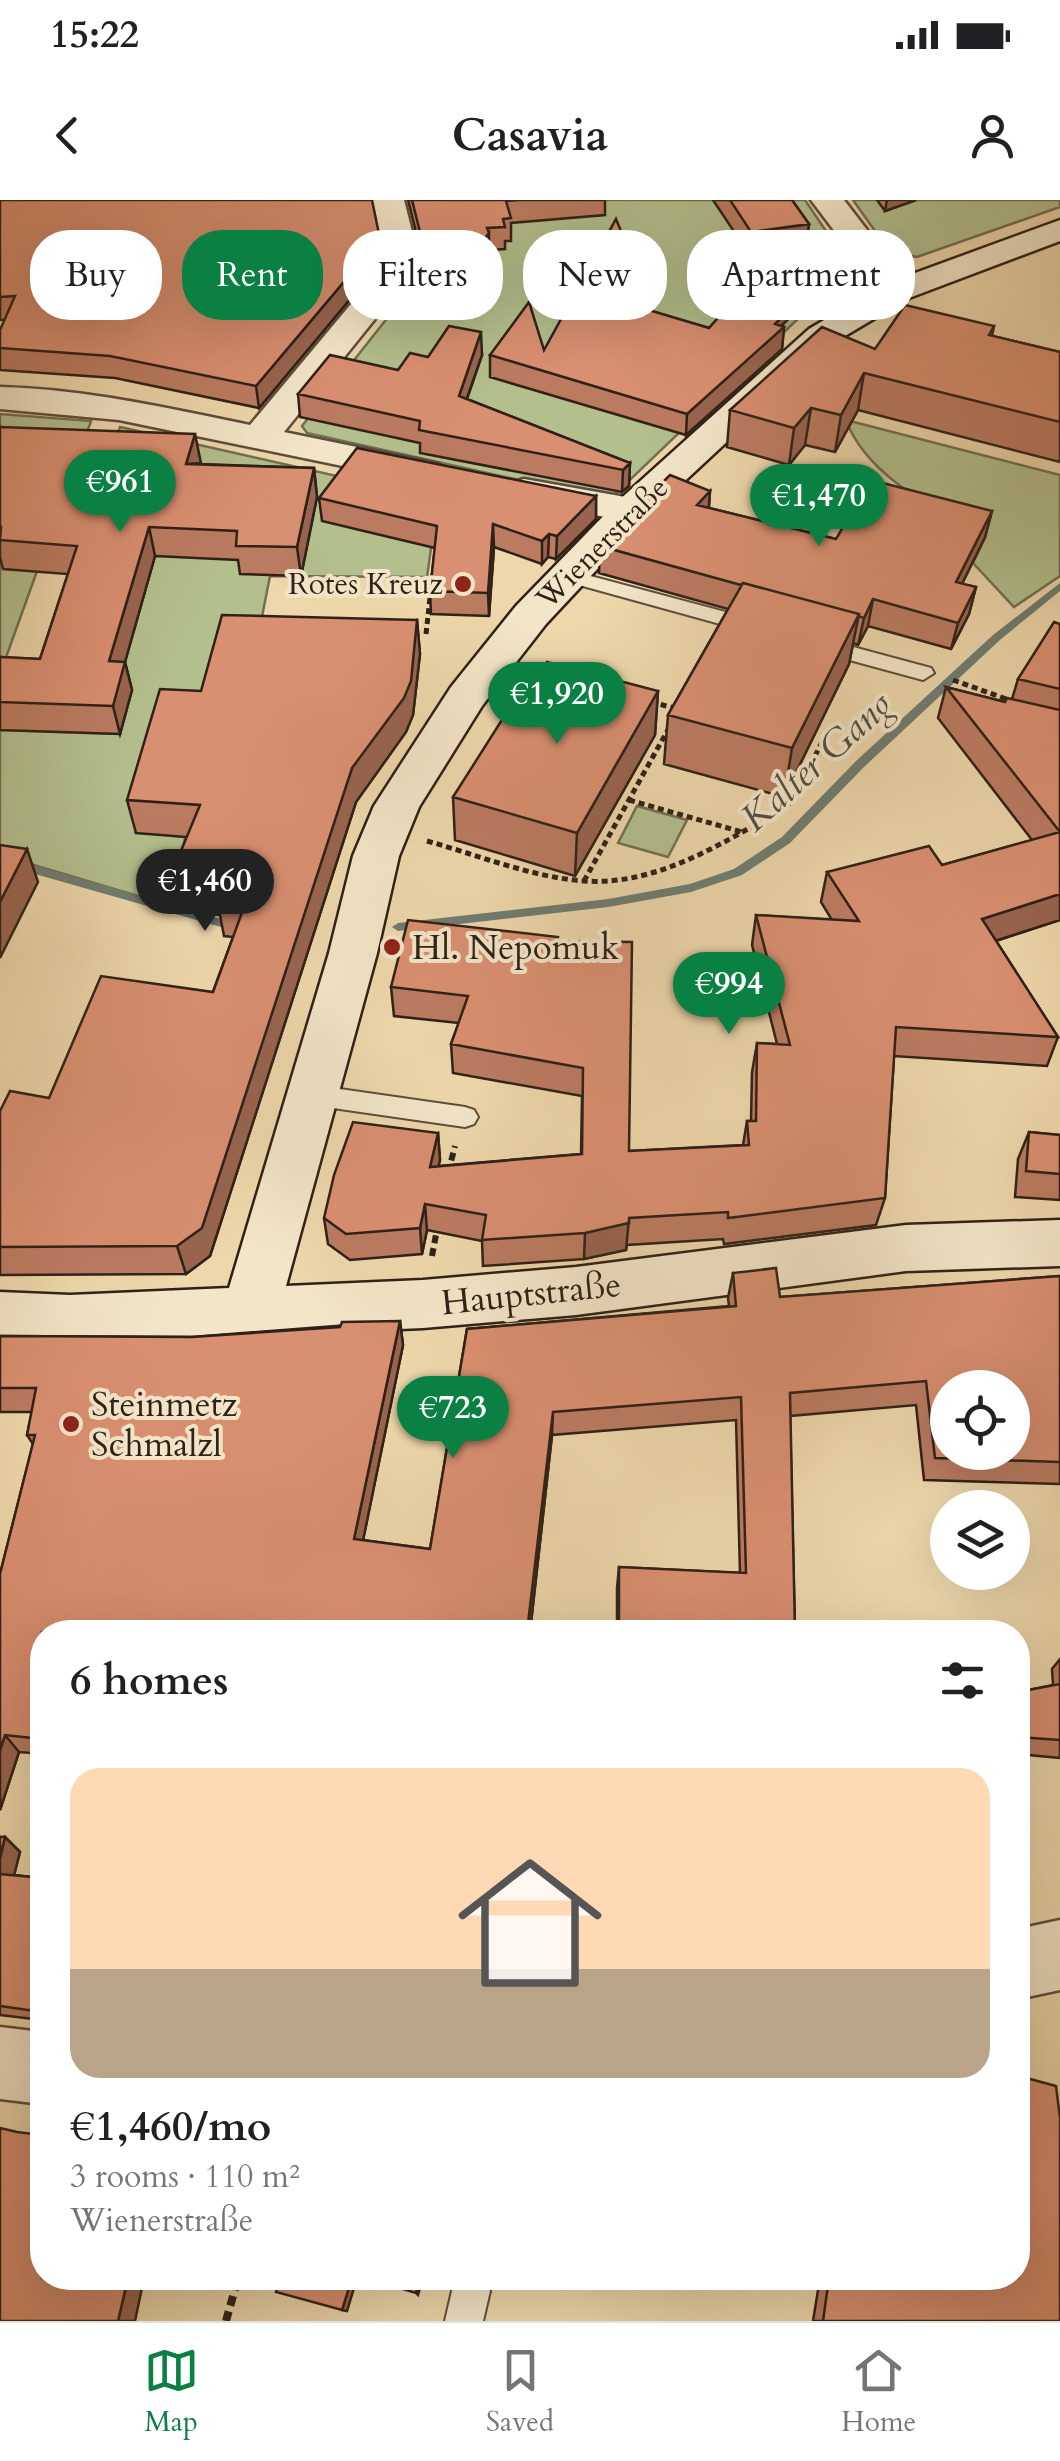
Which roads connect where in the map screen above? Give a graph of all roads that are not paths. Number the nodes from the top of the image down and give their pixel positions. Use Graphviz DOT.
graph roads {
  1 [pos="388,200"];
  2 [pos="828,200"];
  3 [pos="850,230"];
  4 [pos="1060,230"];
  5 [pos="915,285"];
  6 [pos="848,320"];
  7 [pos="0,398"];
  8 [pos="258,438"];
  9 [pos="459,478"];
  10 [pos="497,486"];
  11 [pos="632,510"];
  12 [pos="568,576"];
  13 [pos="923,673"];
  14 [pos="312,1095"];
  15 [pos="465,1116"];
  16 [pos="1060,1243"];
  17 [pos="250,1313"];
  18 [pos="0,1316"];
  19 [pos="1060,1955"];
  20 [pos="1030,1961"];
  21 [pos="0,2062"];
  22 [pos="30,2066"];
  23 [pos="471,2290"];
  24 [pos="464,2321"];
  1 -- 8 [label="street"];
  2 -- 3 [label="street"];
  4 -- 5 [label="street, Wienerstraße"];
  6 -- 11 [label="street, Wienerstraße"];
  7 -- 8 [label="street"];
  8 -- 9 [label="street"];
  10 -- 11 [label="street"];
  11 -- 12 [label="street, Wienerstraße"];
  12 -- 13 [label="lane"];
  12 -- 14 [label="street, Wienerstraße"];
  14 -- 15 [label="lane"];
  14 -- 17 [label="street, Wienerstraße"];
  16 -- 17 [label="street, Hauptstraße"];
  17 -- 18 [label="street, Hauptstraße"];
  19 -- 20 [label="street"];
  21 -- 22 [label="street"];
  23 -- 24 [label="lane"];
}
